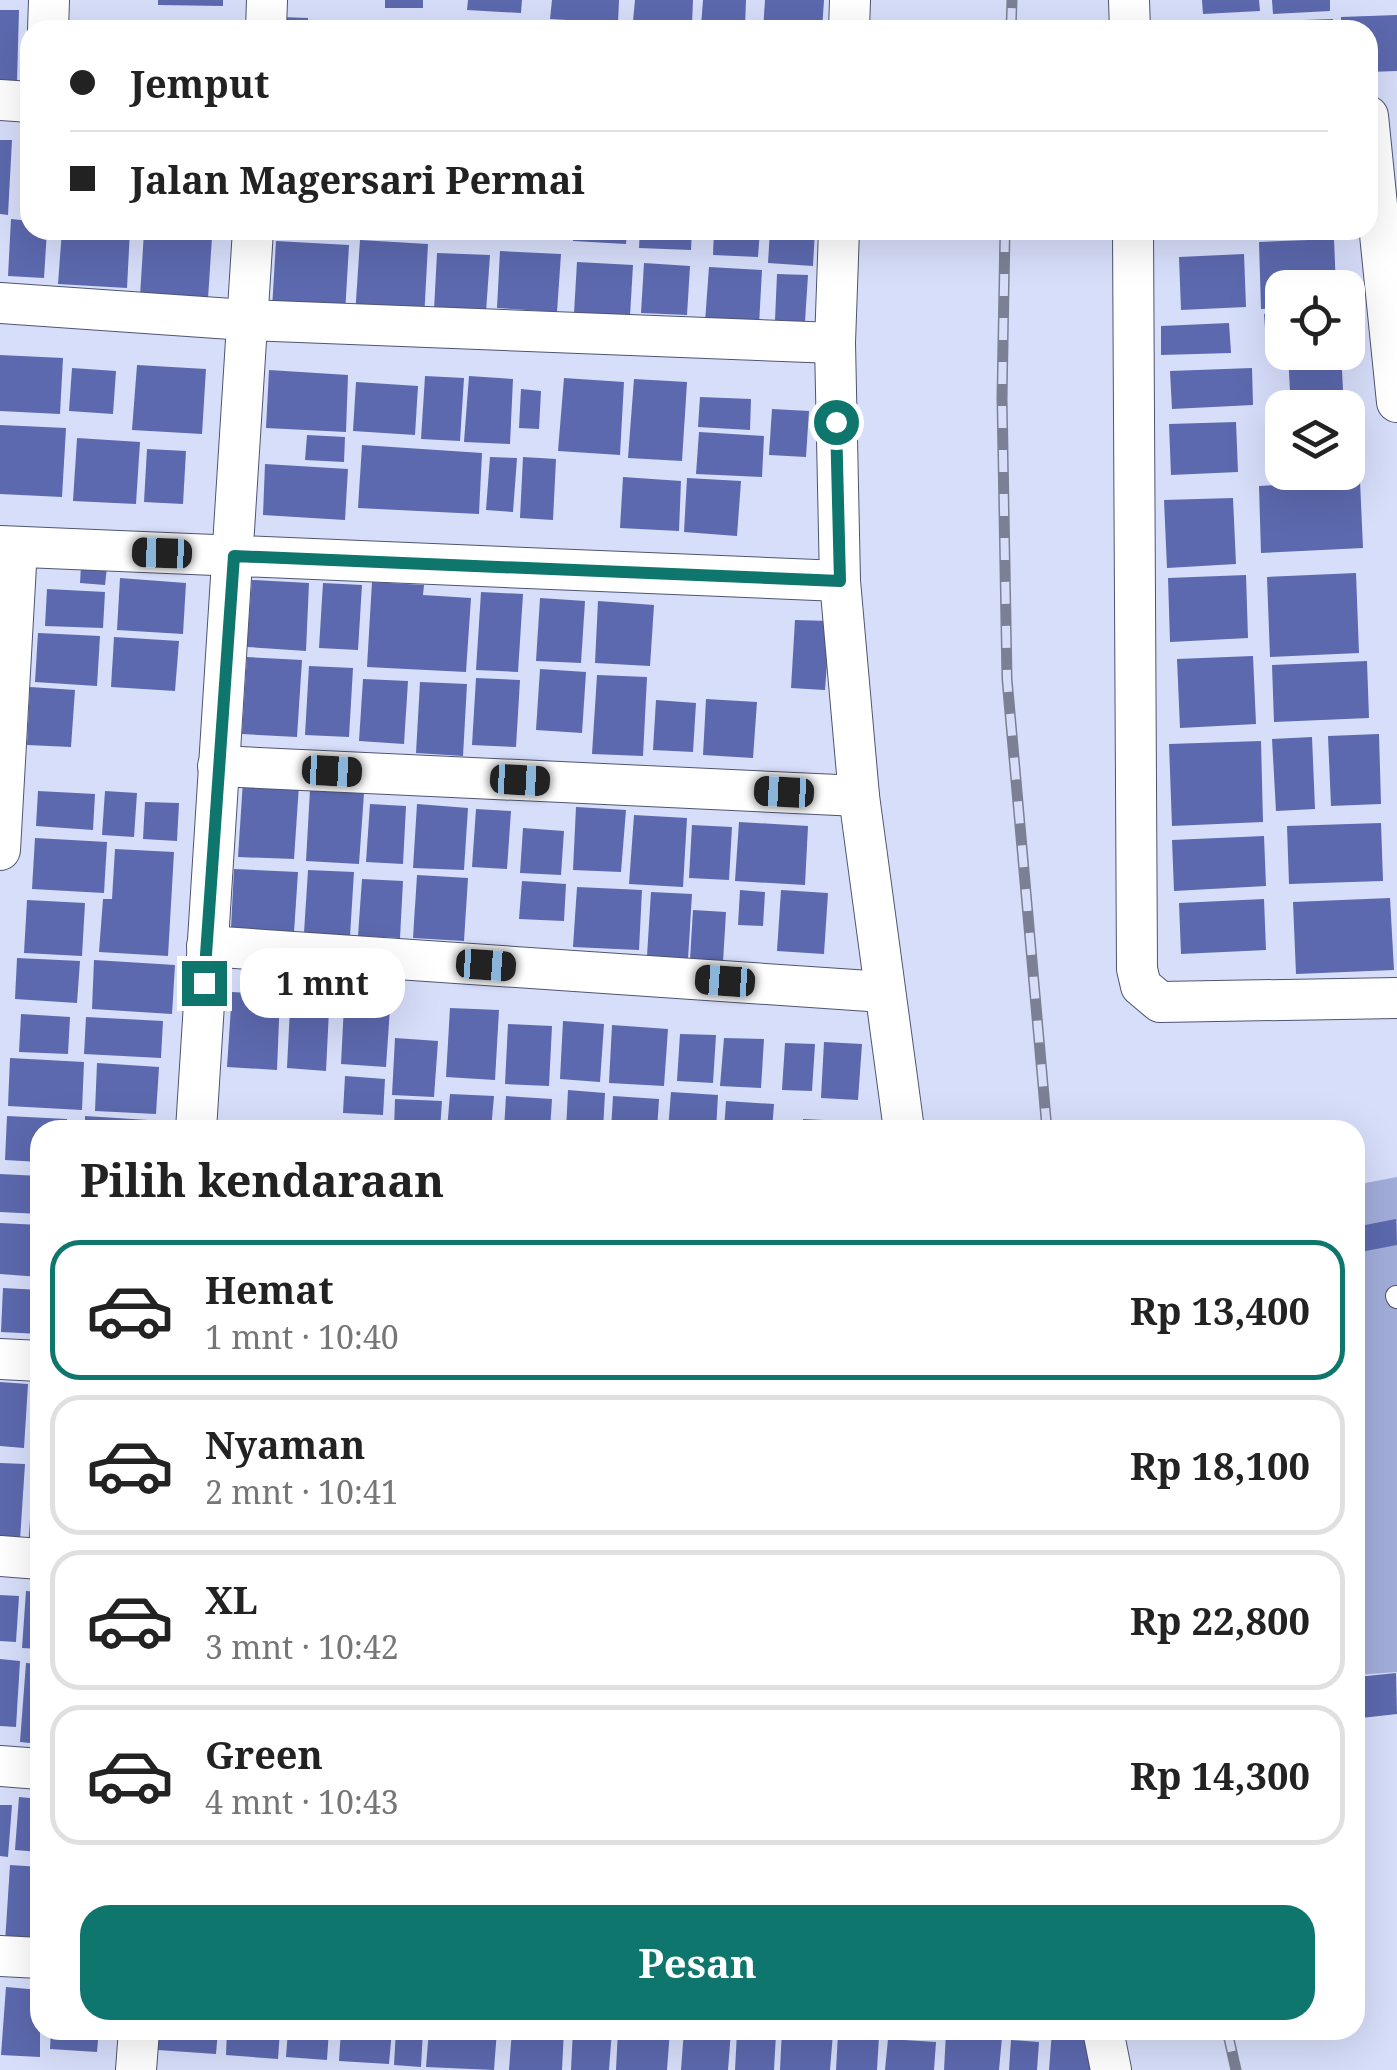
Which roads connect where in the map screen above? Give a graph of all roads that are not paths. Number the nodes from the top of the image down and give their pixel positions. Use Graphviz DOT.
graph roads {
  1 [pos="1378,215"];
  2 [pos="252,240"];
  3 [pos="839,240"];
  4 [pos="1134,240"];
  5 [pos="0,303"];
  6 [pos="246,320"];
  7 [pos="834,343"];
  8 [pos="1397,402"];
  9 [pos="9,546"];
  10 [pos="234,556"];
  11 [pos="840,581"];
  12 [pos="218,766"];
  13 [pos="859,796"];
  14 [pos="0,850"];
  15 [pos="207,946"];
  16 [pos="884,992"];
  17 [pos="1397,998"];
  18 [pos="197,1120"];
  19 [pos="903,1120"];
  20 [pos="0,1359"];
  21 [pos="30,1361"];
  22 [pos="0,1556"];
  23 [pos="30,1558"];
  24 [pos="0,1766"];
  25 [pos="30,1768"];
  26 [pos="0,1956"];
  27 [pos="30,1958"];
  28 [pos="138,2040"];
  29 [pos="1105,2040"];
  30 [pos="136,2070"];
  31 [pos="1111,2070"];
  1 -- 8 [label="street"];
  2 -- 6 [label="street"];
  3 -- 7 [label="street"];
  4 -- 17 [label="street"];
  5 -- 6 [label="street"];
  6 -- 7 [label="street"];
  6 -- 10 [label="street"];
  7 -- 11 [label="street"];
  9 -- 10 [label="street"];
  9 -- 14 [label="street"];
  10 -- 11 [label="street"];
  10 -- 12 [label="street"];
  11 -- 13 [label="street"];
  12 -- 13 [label="street"];
  12 -- 15 [label="street"];
  13 -- 16 [label="street"];
  15 -- 16 [label="street"];
  15 -- 18 [label="street"];
  16 -- 19 [label="street"];
  20 -- 21 [label="street"];
  22 -- 23 [label="street"];
  24 -- 25 [label="street"];
  26 -- 27 [label="street"];
  28 -- 30 [label="street"];
  29 -- 31 [label="street"];
}
